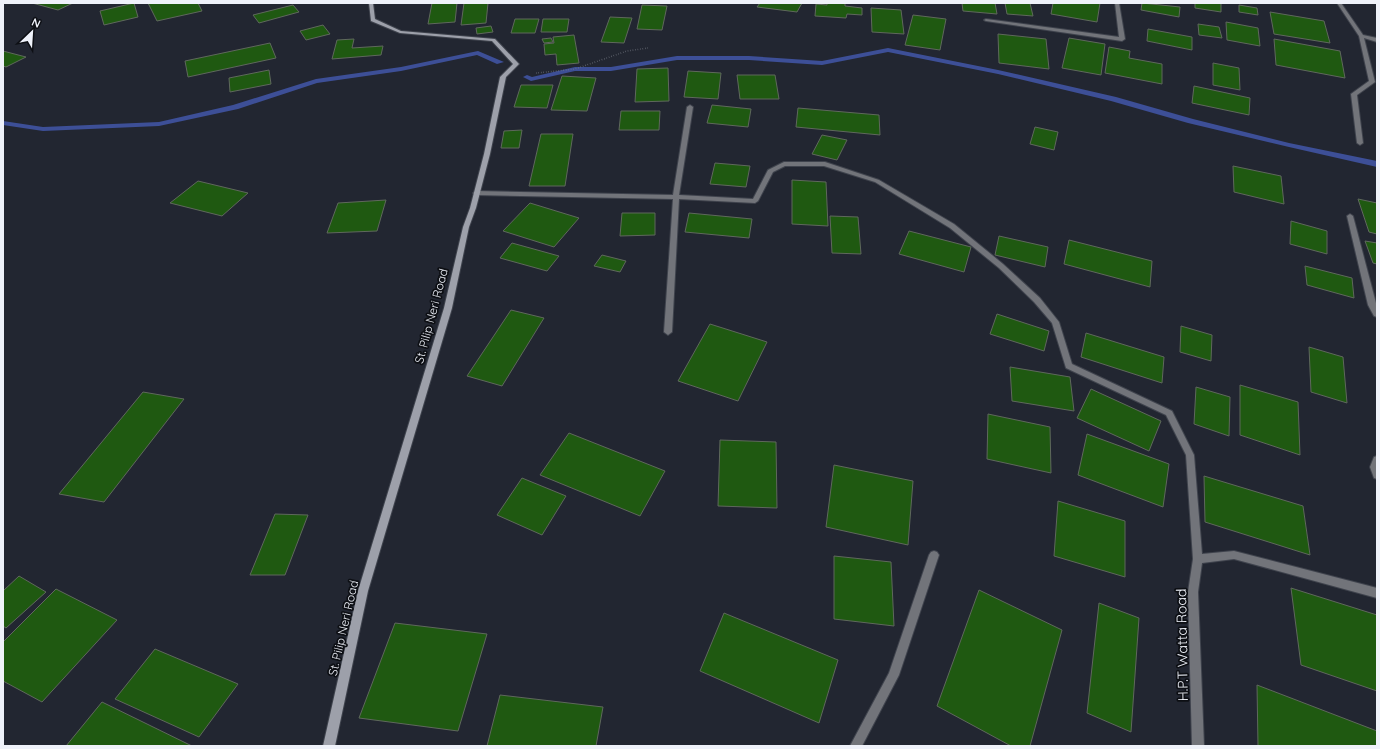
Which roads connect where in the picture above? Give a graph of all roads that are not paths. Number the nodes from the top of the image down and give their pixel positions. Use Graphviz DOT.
graph roads {
  1 [pos="371,3"];
  2 [pos="1116,3"];
  3 [pos="1339,3"];
  4 [pos="986,20"];
  5 [pos="1361,36"];
  6 [pos="1377,40"];
  7 [pos="690,107"];
  8 [pos="1360,143"];
  9 [pos="476,193"];
  10 [pos="676,197"];
  11 [pos="1350,216"];
  12 [pos="1377,314"];
  13 [pos="668,332"];
  14 [pos="1377,460"];
  15 [pos="1377,475"];
  16 [pos="934,555"];
  17 [pos="1198,559"];
  18 [pos="1377,592"];
  19 [pos="329,746"];
  20 [pos="856,746"];
  21 [pos="1198,746"];
  1 -- 9 [label="street, St. Pilip Neri Road"];
  2 -- 4 [label="street"];
  3 -- 5 [label="street"];
  5 -- 6 [label="street"];
  5 -- 8 [label="street"];
  7 -- 10 [label="street"];
  9 -- 10 [label="street"];
  9 -- 19 [label="street, St. Pilip Neri Road"];
  10 -- 13 [label="street"];
  10 -- 17 [label="street, H.P.T Watta Road"];
  11 -- 12 [label="street"];
  14 -- 15 [label="street"];
  16 -- 20 [label="street"];
  17 -- 18 [label="street"];
  17 -- 21 [label="street, H.P.T Watta Road"];
}
